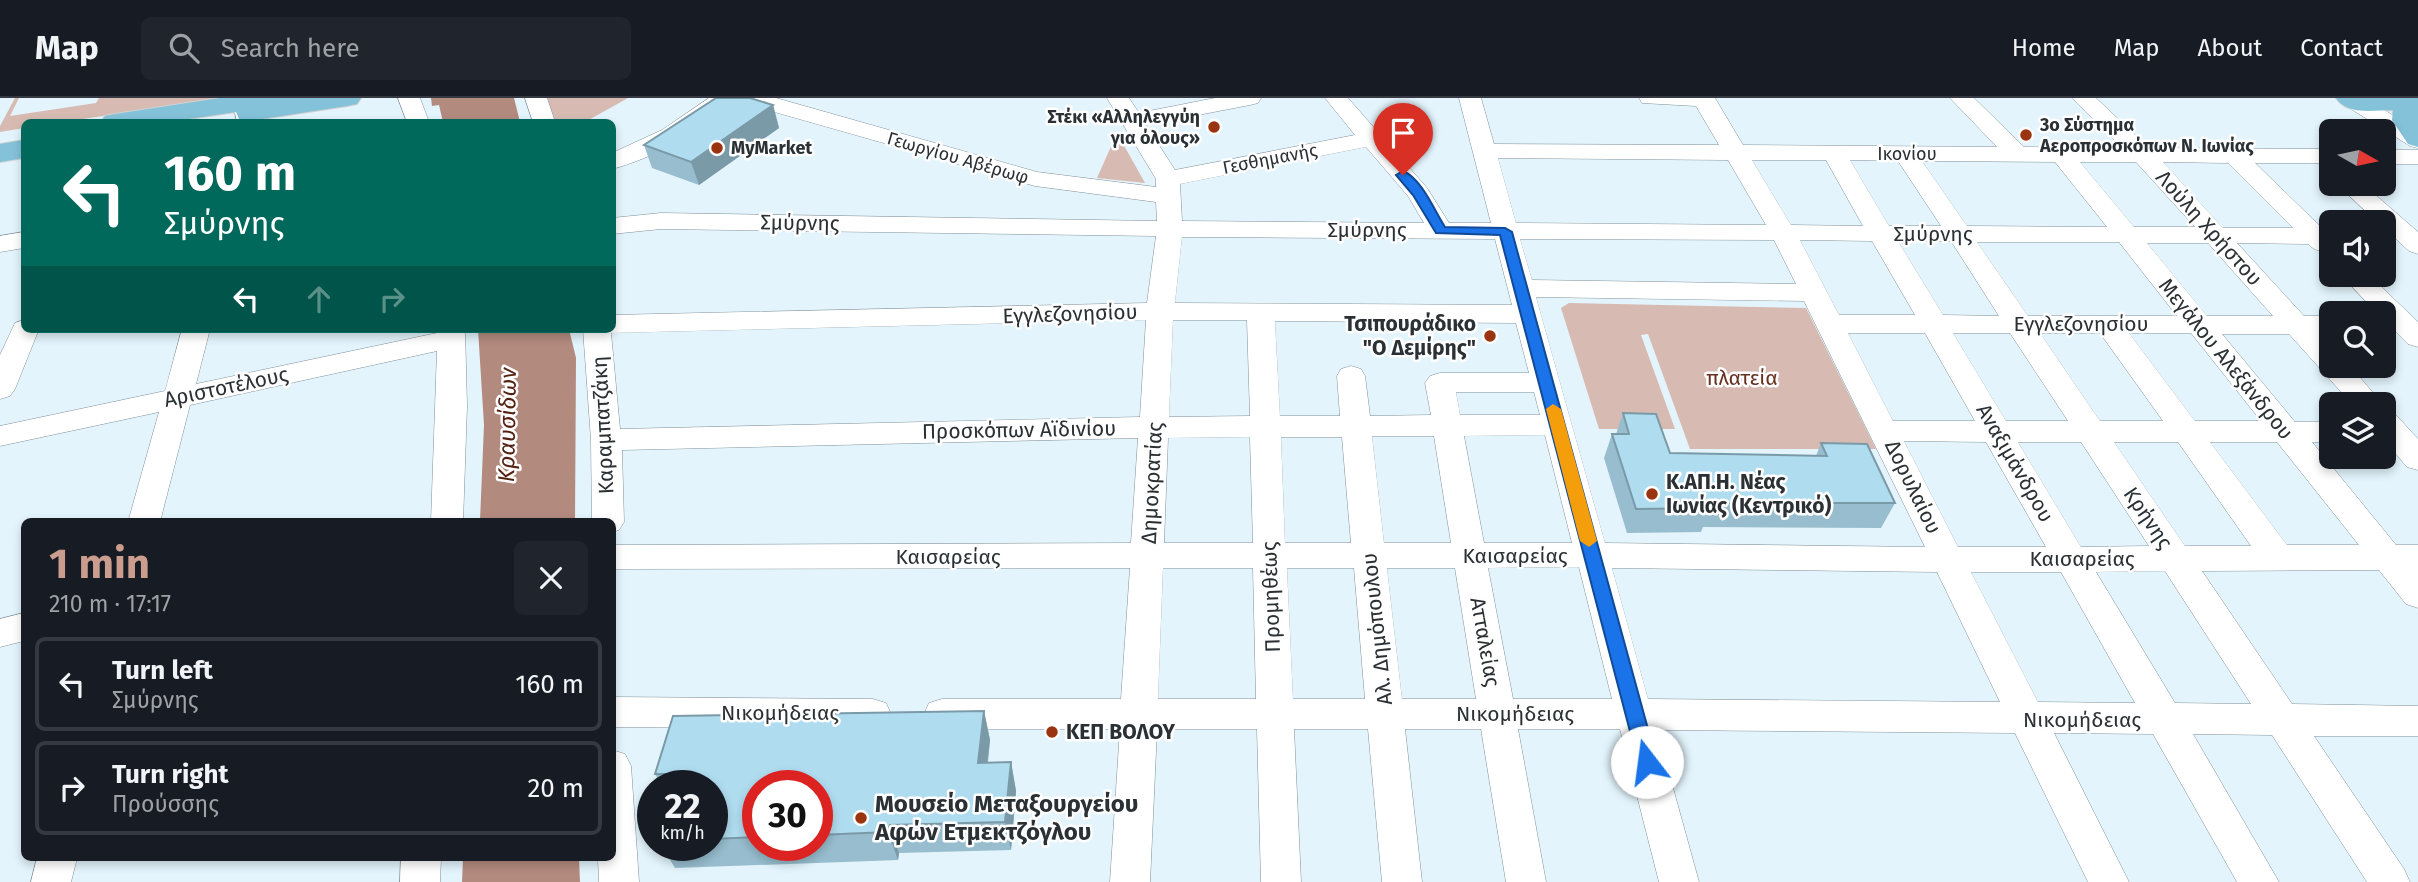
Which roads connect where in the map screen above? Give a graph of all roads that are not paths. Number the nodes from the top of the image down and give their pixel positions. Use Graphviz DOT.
graph roads {
  1 [pos="275,98"];
  2 [pos="347,98"];
  3 [pos="409,98"];
  4 [pos="536,98"];
  5 [pos="722,98"];
  6 [pos="751,98"];
  7 [pos="1250,98"];
  8 [pos="1336,98"];
  9 [pos="1470,98"];
  10 [pos="1650,98"];
  11 [pos="1704,98"];
  12 [pos="1961,98"];
  13 [pos="2083,98"];
  14 [pos="2353,100"];
  15 [pos="2418,103"];
  16 [pos="246,109"];
  17 [pos="1126,109"];
  18 [pos="145,119"];
  19 [pos="204,119"];
  20 [pos="417,119"];
  21 [pos="543,119"];
  22 [pos="21,136"];
  23 [pos="1371,139"];
  24 [pos="2418,139"];
  25 [pos="0,140"];
  26 [pos="21,150"];
  27 [pos="1484,151"];
  28 [pos="0,153"];
  29 [pos="1736,153"];
  30 [pos="1834,153"];
  31 [pos="1906,154"];
  32 [pos="2019,155"];
  33 [pos="2062,155"];
  34 [pos="2143,155"];
  35 [pos="2235,156"];
  36 [pos="2396,157"];
  37 [pos="2418,157"];
  38 [pos="616,160"];
  39 [pos="2319,160"];
  40 [pos="1169,188"];
  41 [pos="2362,196"];
  42 [pos="616,226"];
  43 [pos="1170,229"];
  44 [pos="1441,230"];
  45 [pos="1505,232"];
  46 [pos="1783,233"];
  47 [pos="1881,234"];
  48 [pos="1960,234"];
  49 [pos="2127,235"];
  50 [pos="2319,235"];
  51 [pos="2216,236"];
  52 [pos="2407,238"];
  53 [pos="21,240"];
  54 [pos="2319,241"];
  55 [pos="0,244"];
  56 [pos="2366,287"];
  57 [pos="1814,293"];
  58 [pos="1525,301"];
  59 [pos="1160,311"];
  60 [pos="1261,312"];
  61 [pos="2107,323"];
  62 [pos="616,324"];
  63 [pos="1830,324"];
  64 [pos="1934,324"];
  65 [pos="2019,324"];
  66 [pos="2197,324"];
  67 [pos="2296,324"];
  68 [pos="2319,325"];
  69 [pos="2406,329"];
  70 [pos="23,333"];
  71 [pos="195,333"];
  72 [pos="597,333"];
  73 [pos="451,334"];
  74 [pos="2319,350"];
  75 [pos="1351,376"];
  76 [pos="2345,378"];
  77 [pos="1546,382"];
  78 [pos="0,389"];
  79 [pos="2357,392"];
  80 [pos="177,398"];
  81 [pos="1558,425"];
  82 [pos="1356,426"];
  83 [pos="1447,426"];
  84 [pos="1155,427"];
  85 [pos="1265,427"];
  86 [pos="1886,431"];
  87 [pos="2396,431"];
  88 [pos="1997,432"];
  89 [pos="2091,432"];
  90 [pos="2185,432"];
  91 [pos="2286,432"];
  92 [pos="2319,432"];
  93 [pos="0,436"];
  94 [pos="606,440"];
  95 [pos="2418,459"];
  96 [pos="145,518"];
  97 [pos="447,518"];
  98 [pos="608,518"];
  99 [pos="1593,555"];
  100 [pos="1369,556"];
  101 [pos="1469,556"];
  102 [pos="616,557"];
  103 [pos="1148,557"];
  104 [pos="1270,557"];
  105 [pos="2402,557"];
  106 [pos="2278,558"];
  107 [pos="2071,559"];
  108 [pos="2175,559"];
  109 [pos="1949,560"];
  110 [pos="2418,595"];
  111 [pos="21,628"];
  112 [pos="0,633"];
  113 [pos="616,712"];
  114 [pos="1386,714"];
  115 [pos="1497,714"];
  116 [pos="1634,714"];
  117 [pos="1139,715"];
  118 [pos="1275,715"];
  119 [pos="2028,720"];
  120 [pos="2164,720"];
  121 [pos="2283,720"];
  122 [pos="2418,721"];
  123 [pos="616,832"];
  124 [pos="56,861"];
  125 [pos="421,861"];
  126 [pos="51,882"];
  127 [pos="420,882"];
  128 [pos="619,882"];
  129 [pos="1130,882"];
  130 [pos="1281,882"];
  131 [pos="1402,882"];
  132 [pos="1526,882"];
  133 [pos="1679,882"];
  134 [pos="2109,882"];
  135 [pos="2259,882"];
  136 [pos="2390,882"];
  1 -- 16 [label="main road"];
  2 -- 16 [label="main road"];
  3 -- 20 [label="street"];
  4 -- 21 [label="street"];
  5 -- 38 [label="street"];
  6 -- 40 [label="street, Γεωργίου Αβέρωφ"];
  7 -- 17 [label="street"];
  8 -- 23 [label="street"];
  9 -- 27 [label="street"];
  10 -- 11 [label="street"];
  11 -- 29 [label="street, Δορυλαίου"];
  12 -- 32 [label="street"];
  13 -- 34 [label="street, Λούλη Χρήστου"];
  14 -- 15 [label="main road"];
  14 -- 24 [label="street"];
  15 -- 24 [label="main road"];
  16 -- 18 [label="main road"];
  16 -- 19 [label="main road"];
  17 -- 40 [label="street"];
  22 -- 25 [label="main road"];
  23 -- 40 [label="street, Γεσθημανής"];
  23 -- 44 [label="street"];
  26 -- 28 [label="main road"];
  27 -- 29 [label="street, Ικονίου"];
  27 -- 45 [label="street"];
  29 -- 30 [label="street, Ικονίου"];
  29 -- 46 [label="street, Δορυλαίου"];
  30 -- 31 [label="street, Ικονίου"];
  30 -- 47 [label="street, Αναξιμάνδρου"];
  31 -- 32 [label="street, Ικονίου"];
  31 -- 48 [label="street, Κρήνης"];
  32 -- 33 [label="street, Ικονίου"];
  33 -- 34 [label="street, Ικονίου"];
  33 -- 49 [label="street, Μεγάλου Αλεξάνδρου"];
  34 -- 35 [label="street, Ικονίου"];
  34 -- 51 [label="street, Λούλη Χρήστου"];
  35 -- 39 [label="street, Ικονίου"];
  35 -- 50 [label="street"];
  36 -- 37 [label="street"];
  40 -- 43 [label="street, Δημοκρατίας"];
  41 -- 52 [label="street"];
  42 -- 43 [label="street, Σμύρνης"];
  43 -- 44 [label="street, Σμύρνης"];
  43 -- 59 [label="street, Δημοκρατίας"];
  44 -- 45 [label="street, Σμύρνης"];
  45 -- 46 [label="street, Σμύρνης"];
  45 -- 58 [label="street"];
  46 -- 47 [label="street, Σμύρνης"];
  46 -- 57 [label="street, Δορυλαίου"];
  47 -- 48 [label="street, Σμύρνης"];
  47 -- 64 [label="street, Αναξιμάνδρου"];
  48 -- 49 [label="street, Σμύρνης"];
  48 -- 65 [label="street, Κρήνης"];
  49 -- 51 [label="street, Σμύρνης"];
  49 -- 66 [label="street, Μεγάλου Αλεξάνδρου"];
  51 -- 54 [label="street, Σμύρνης"];
  51 -- 67 [label="street, Λούλη Χρήστου"];
  53 -- 55 [label="street"];
  56 -- 69 [label="street"];
  57 -- 58 [label="street, Εγγλεζονησίου"];
  57 -- 63 [label="street, Δορυλαίου"];
  58 -- 60 [label="street, Εγγλεζονησίου"];
  58 -- 77 [label="street"];
  59 -- 60 [label="street, Εγγλεζονησίου"];
  59 -- 62 [label="street, Εγγλεζονησίου"];
  59 -- 84 [label="street, Δημοκρατίας"];
  60 -- 85 [label="street, Προμηθέως"];
  61 -- 65 [label="street, Εγγλεζονησίου"];
  61 -- 66 [label="street, Εγγλεζονησίου"];
  61 -- 90 [label="street"];
  63 -- 64 [label="street, Εγγλεζονησίου"];
  63 -- 86 [label="street, Δορυλαίου"];
  64 -- 65 [label="street, Εγγλεζονησίου"];
  64 -- 88 [label="street, Αναξιμάνδρου"];
  65 -- 89 [label="street, Κρήνης"];
  66 -- 67 [label="street, Εγγλεζονησίου"];
  66 -- 91 [label="street, Μεγάλου Αλεξάνδρου"];
  67 -- 68 [label="street, Εγγλεζονησίου"];
  67 -- 74 [label="street, Λούλη Χρήστου"];
  70 -- 78 [label="street"];
  71 -- 80 [label="street"];
  72 -- 94 [label="street, Καραμπατζάκη"];
  73 -- 80 [label="street, Αριστοτέλους"];
  73 -- 97 [label="street"];
  75 -- 82 [label="street, Αλ. Δημόπουλου"];
  76 -- 79 [label="street, Λούλη Χρήστου"];
  77 -- 81 [label="street"];
  77 -- 83 [label="street, Ατταλείας"];
  80 -- 93 [label="street, Αριστοτέλους"];
  80 -- 96 [label="street"];
  81 -- 83 [label="street, Προσκόπων Αϊδινίου"];
  81 -- 99 [label="street"];
  82 -- 83 [label="street, Προσκόπων Αϊδινίου"];
  82 -- 85 [label="street, Προσκόπων Αϊδινίου"];
  82 -- 100 [label="street, Αλ. Δημόπουλου"];
  83 -- 101 [label="street, Ατταλείας"];
  84 -- 85 [label="street, Προσκόπων Αϊδινίου"];
  84 -- 94 [label="street, Προσκόπων Αϊδινίου"];
  84 -- 103 [label="street, Δημοκρατίας"];
  85 -- 104 [label="street, Προμηθέως"];
  86 -- 88 [label="street"];
  86 -- 109 [label="street, Δορυλαίου"];
  87 -- 95 [label="street"];
  88 -- 89 [label="street"];
  88 -- 107 [label="street, Αναξιμάνδρου"];
  89 -- 90 [label="street"];
  89 -- 108 [label="street, Κρήνης"];
  90 -- 91 [label="street"];
  90 -- 106 [label="street"];
  91 -- 92 [label="street"];
  91 -- 105 [label="street, Μεγάλου Αλεξάνδρου"];
  94 -- 98 [label="street, Καραμπατζάκη"];
  99 -- 101 [label="street, Καισαρείας"];
  99 -- 109 [label="street, Καισαρείας"];
  99 -- 116 [label="street"];
  100 -- 101 [label="street, Καισαρείας"];
  100 -- 104 [label="street, Καισαρείας"];
  100 -- 114 [label="street, Αλ. Δημόπουλου"];
  101 -- 115 [label="street, Ατταλείας"];
  102 -- 103 [label="street, Καισαρείας"];
  103 -- 104 [label="street, Καισαρείας"];
  103 -- 117 [label="street, Δημοκρατίας"];
  104 -- 118 [label="street, Προμηθέως"];
  105 -- 106 [label="street, Καισαρείας"];
  105 -- 110 [label="street, Μεγάλου Αλεξάνδρου"];
  106 -- 108 [label="street, Καισαρείας"];
  107 -- 108 [label="street, Καισαρείας"];
  107 -- 109 [label="street, Καισαρείας"];
  107 -- 120 [label="street, Αναξιμάνδρου"];
  108 -- 121 [label="street, Κρήνης"];
  109 -- 119 [label="street, Δορυλαίου"];
  111 -- 112 [label="street"];
  113 -- 117 [label="street, Νικομήδειας"];
  114 -- 115 [label="street, Νικομήδειας"];
  114 -- 118 [label="street, Νικομήδειας"];
  114 -- 131 [label="street, Αλ. Δημόπουλου"];
  115 -- 116 [label="street, Νικομήδειας"];
  115 -- 132 [label="street, Ατταλείας"];
  116 -- 119 [label="street, Νικομήδειας"];
  116 -- 133 [label="street"];
  117 -- 118 [label="street, Νικομήδειας"];
  117 -- 129 [label="street, Δημοκρατίας"];
  118 -- 130 [label="street, Προμηθέως"];
  119 -- 120 [label="street, Νικομήδειας"];
  119 -- 134 [label="street, Δορυλαίου"];
  120 -- 121 [label="street, Νικομήδειας"];
  120 -- 135 [label="street, Αναξιμάνδρου"];
  121 -- 122 [label="street, Νικομήδειας"];
  121 -- 136 [label="street, Κρήνης"];
  123 -- 128 [label="street"];
  124 -- 126 [label="street"];
  125 -- 127 [label="street"];
}
